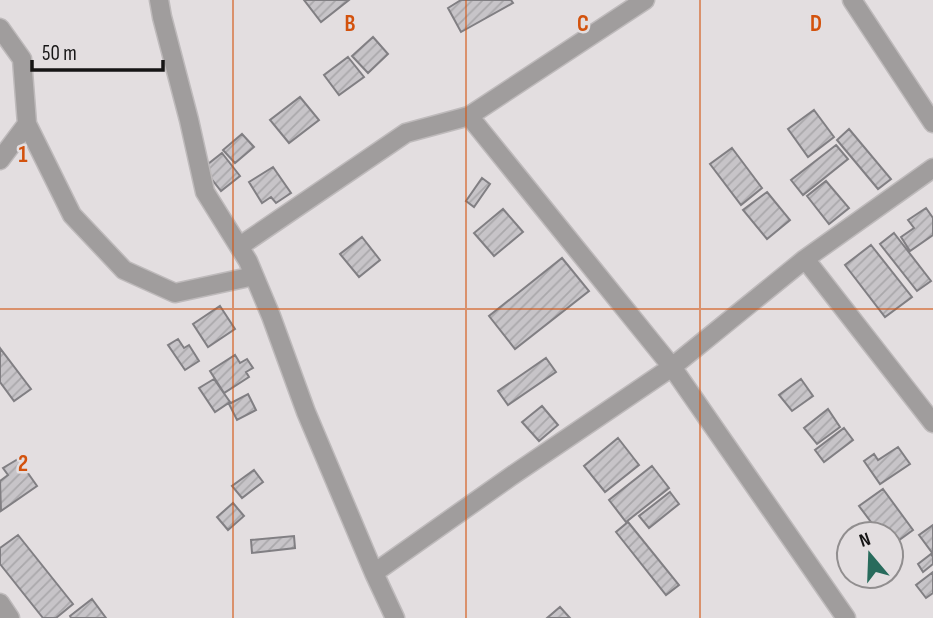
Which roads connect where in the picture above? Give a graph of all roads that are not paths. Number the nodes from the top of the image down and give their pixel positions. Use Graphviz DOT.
graph roads {
  1 [pos="159,0"];
  2 [pos="645,0"];
  3 [pos="852,0"];
  4 [pos="0,28"];
  5 [pos="469,116"];
  6 [pos="933,123"];
  7 [pos="27,124"];
  8 [pos="0,160"];
  9 [pos="933,168"];
  10 [pos="240,246"];
  11 [pos="805,259"];
  12 [pos="254,276"];
  13 [pos="672,367"];
  14 [pos="933,423"];
  15 [pos="374,573"];
  16 [pos="0,603"];
  17 [pos="10,618"];
  18 [pos="395,618"];
  19 [pos="846,618"];
  1 -- 10 [label="street"];
  2 -- 5 [label="street"];
  3 -- 6 [label="street"];
  4 -- 7 [label="street"];
  5 -- 10 [label="street"];
  5 -- 13 [label="street"];
  7 -- 8 [label="street"];
  7 -- 12 [label="street"];
  9 -- 11 [label="street"];
  10 -- 12 [label="street"];
  11 -- 13 [label="street"];
  11 -- 14 [label="street"];
  12 -- 15 [label="street"];
  13 -- 15 [label="street"];
  13 -- 19 [label="street"];
  15 -- 18 [label="street"];
  16 -- 17 [label="street"];
}
